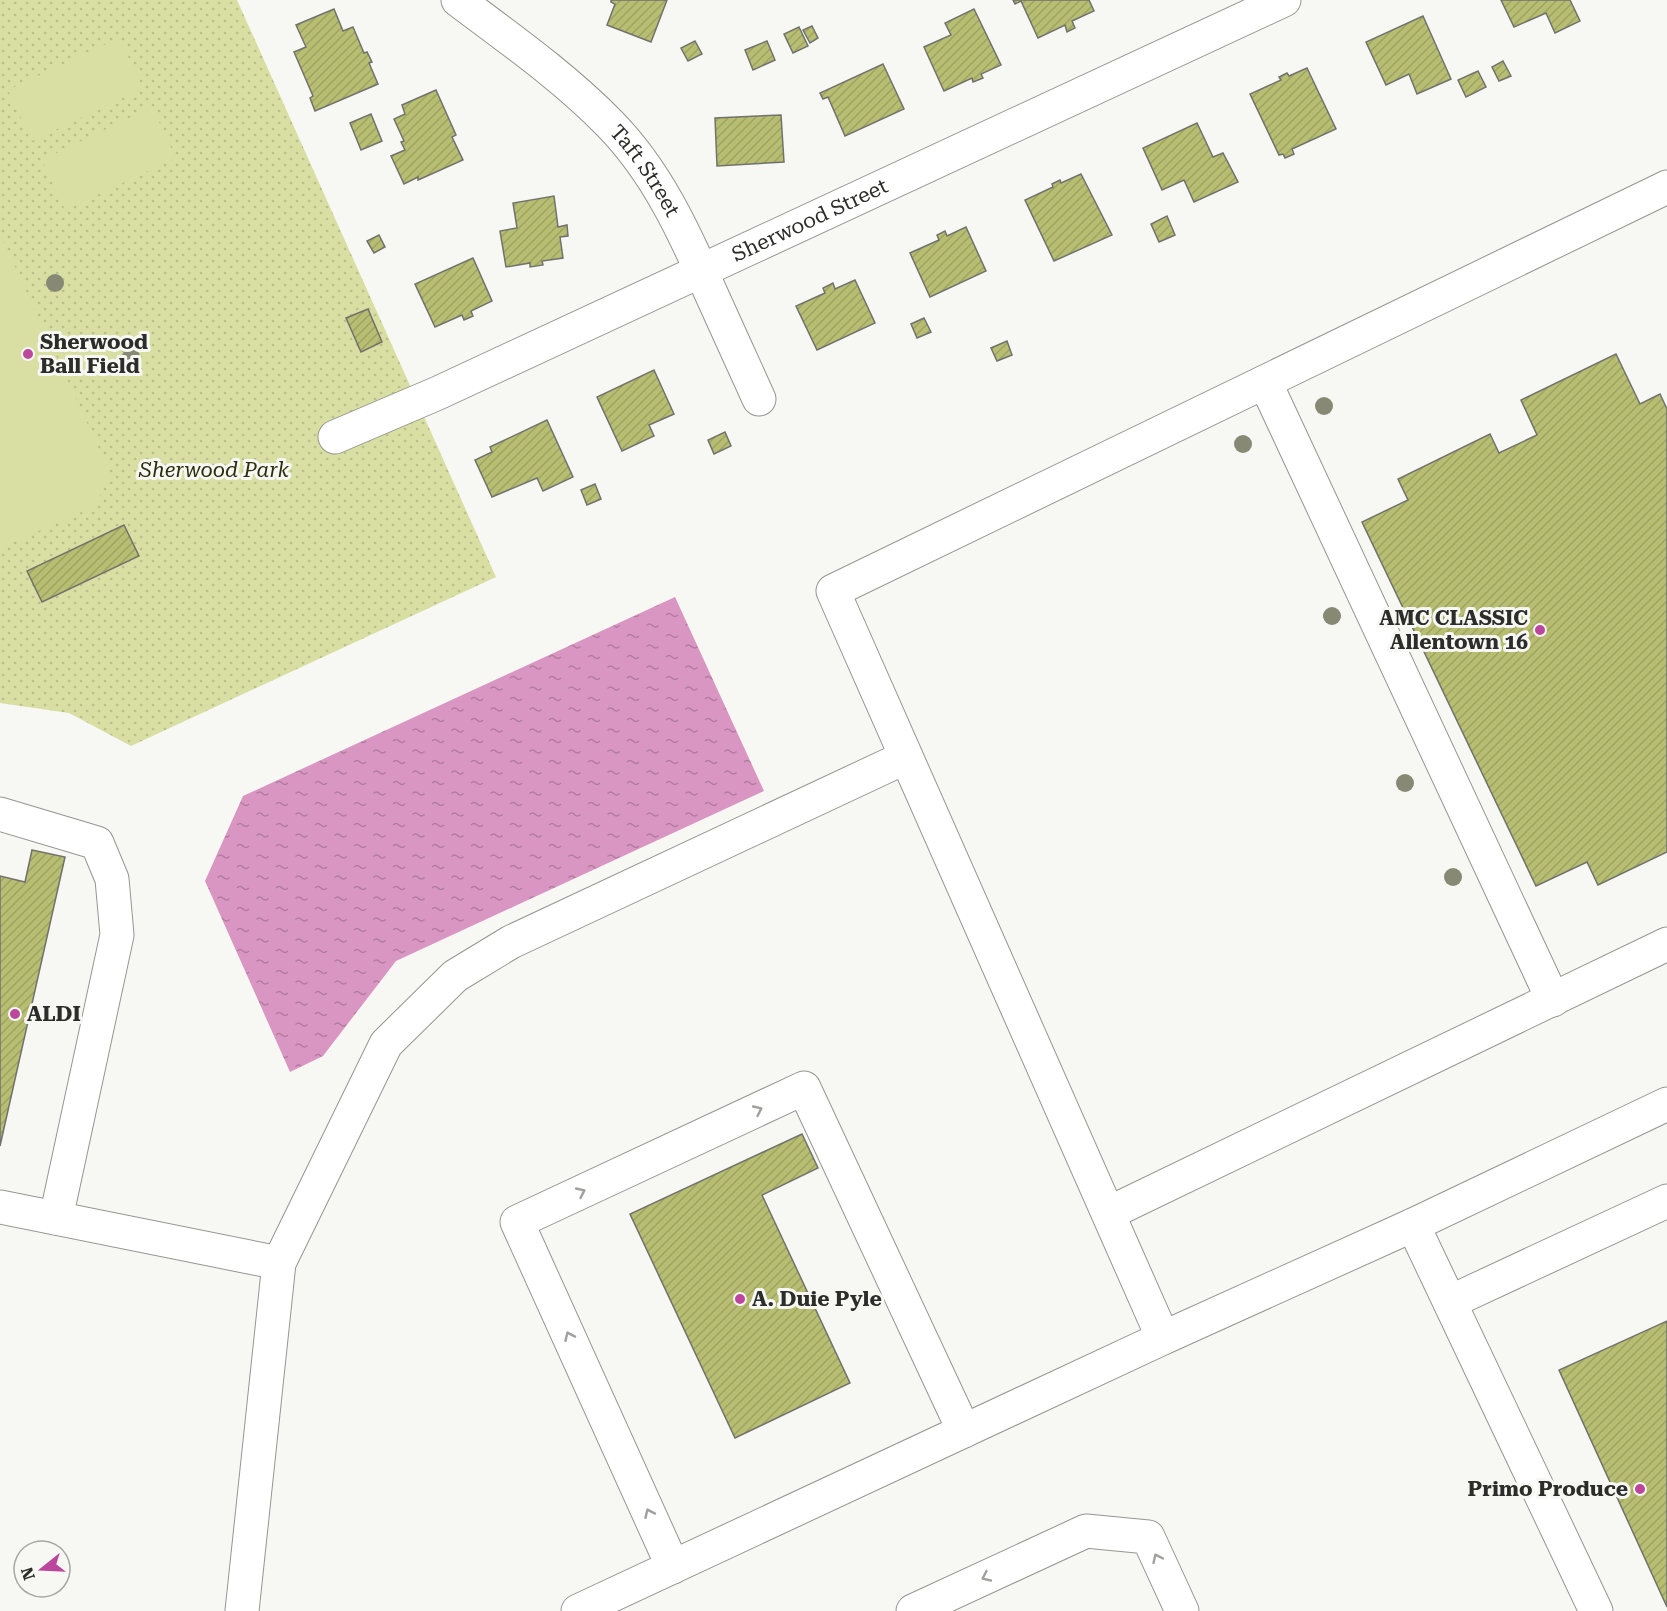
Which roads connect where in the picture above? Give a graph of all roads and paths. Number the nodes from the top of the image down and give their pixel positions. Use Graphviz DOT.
graph roads {
  1 [pos="458,0"];
  2 [pos="1284,0"];
  3 [pos="1667,187"];
  4 [pos="701,271"];
  5 [pos="1265,382"];
  6 [pos="759,399"];
  7 [pos="335,437"];
  8 [pos="906,757"];
  9 [pos="0,814"];
  10 [pos="1667,944"];
  11 [pos="1553,1000"];
  12 [pos="1664,1112"];
  13 [pos="1667,1201"];
  14 [pos="0,1207"];
  15 [pos="1109,1213"];
  16 [pos="56,1218"];
  17 [pos="1413,1225"];
  18 [pos="279,1263"];
  19 [pos="1450,1302"];
  20 [pos="1163,1338"];
  21 [pos="964,1431"];
  22 [pos="673,1567"];
  23 [pos="242,1611"];
  24 [pos="578,1611"];
  25 [pos="913,1611"];
  26 [pos="1182,1611"];
  27 [pos="1596,1611"];
  1 -- 4 [label="street, Taft Street"];
  2 -- 4 [label="street, Sherwood Street"];
  3 -- 5 [label="street"];
  4 -- 6 [label="street, Taft Street"];
  4 -- 7 [label="street, Sherwood Street"];
  5 -- 8 [label="street"];
  5 -- 11 [label="street"];
  8 -- 15 [label="street"];
  8 -- 18 [label="street"];
  9 -- 16 [label="street"];
  10 -- 11 [label="street"];
  11 -- 15 [label="street"];
  12 -- 17 [label="street"];
  13 -- 19 [label="street"];
  14 -- 16 [label="street"];
  15 -- 20 [label="street"];
  16 -- 18 [label="street"];
  17 -- 19 [label="street"];
  17 -- 20 [label="street"];
  18 -- 23 [label="street"];
  19 -- 27 [label="street"];
  20 -- 21 [label="street"];
  21 -- 22 [label="street"];
  22 -- 21 [label="street, one-way"];
  22 -- 24 [label="street"];
  26 -- 25 [label="street, one-way"];
}
